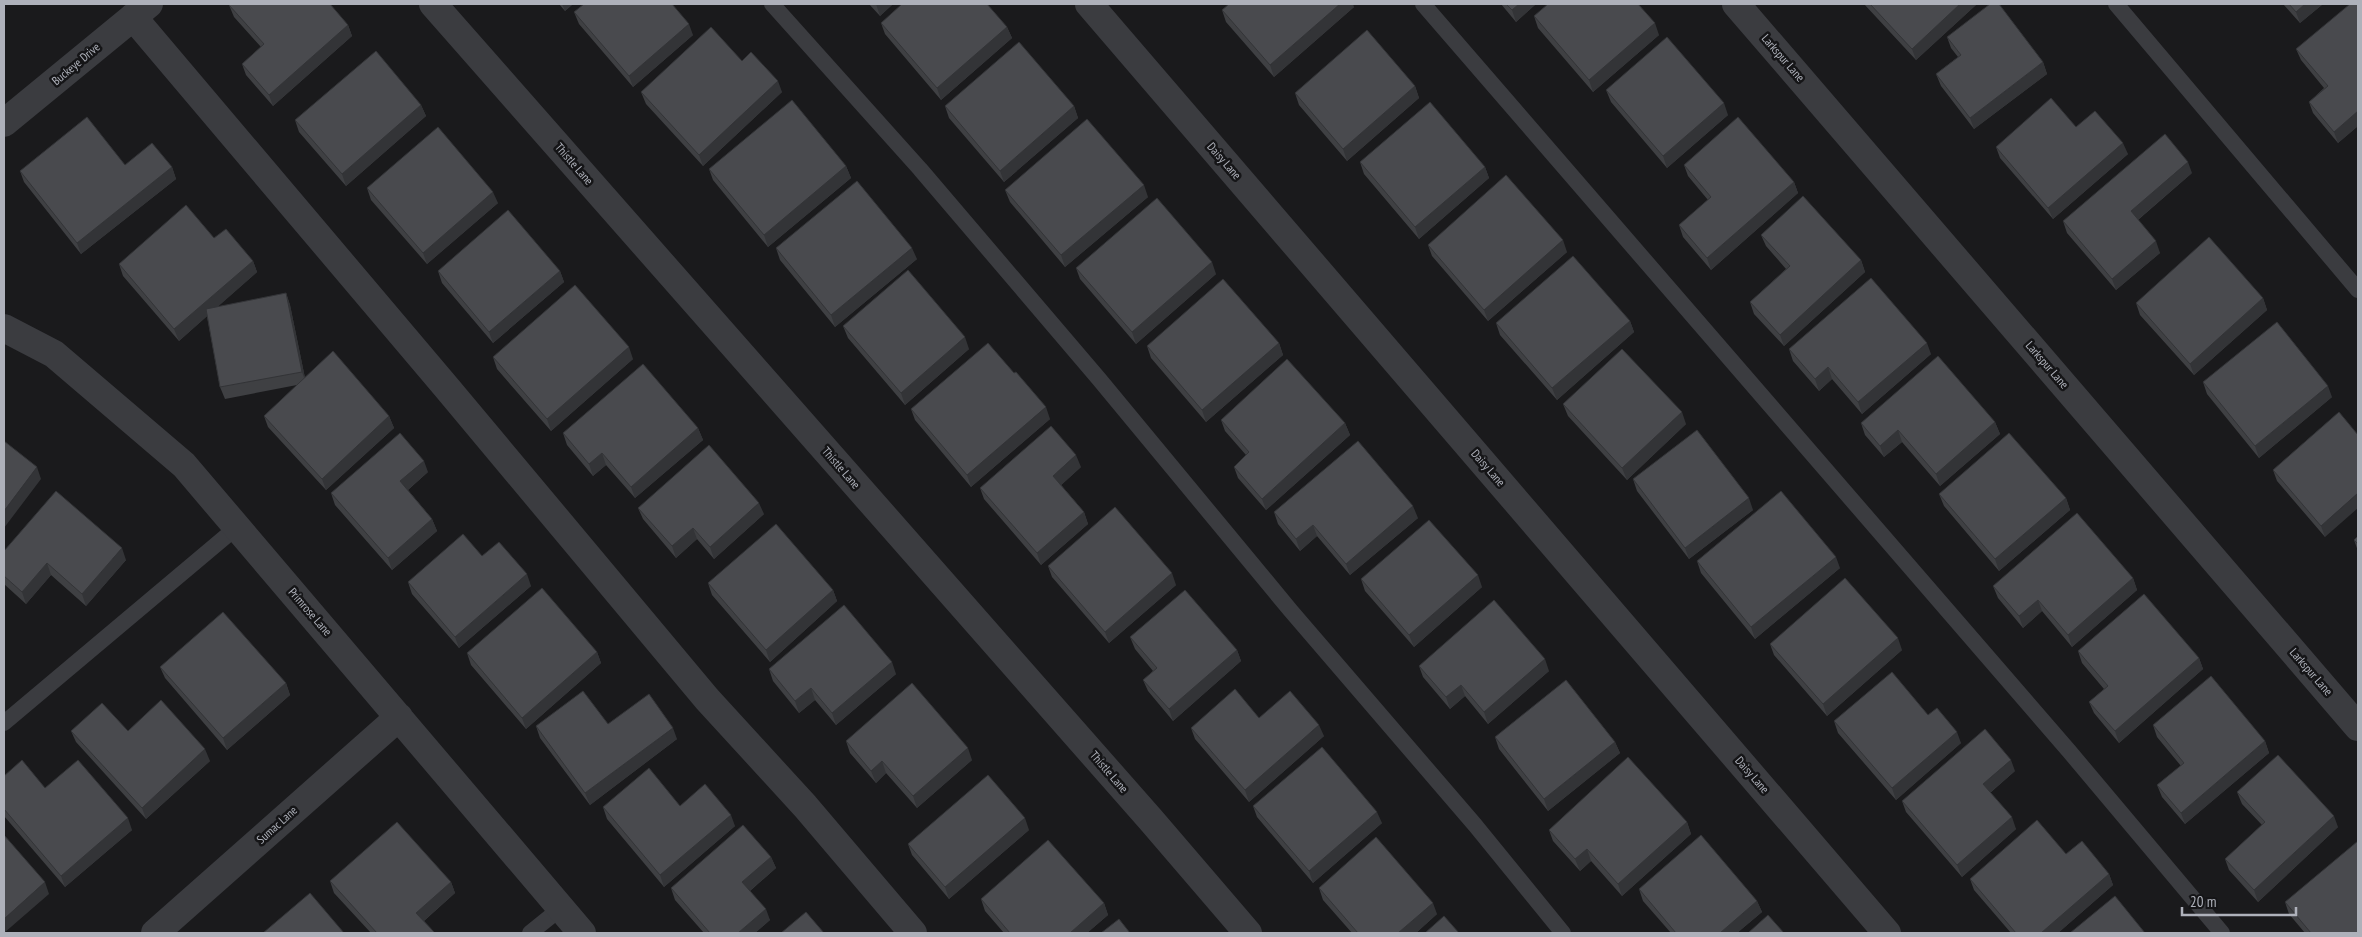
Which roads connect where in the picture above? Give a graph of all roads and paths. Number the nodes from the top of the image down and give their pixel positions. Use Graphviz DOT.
graph roads {
  1 [pos="433,4"];
  2 [pos="772,4"];
  3 [pos="1089,4"];
  4 [pos="1423,4"];
  5 [pos="1736,4"];
  6 [pos="2116,4"];
  7 [pos="141,10"];
  8 [pos="4,123"];
  9 [pos="2358,290"];
  10 [pos="4,328"];
  11 [pos="237,527"];
  12 [pos="399,716"];
  13 [pos="6,717"];
  14 [pos="2358,727"];
  15 [pos="561,908"];
  16 [pos="155,933"];
  17 [pos="530,933"];
  18 [pos="582,933"];
  19 [pos="913,933"];
  20 [pos="1248,933"];
  21 [pos="1563,933"];
  22 [pos="1887,933"];
  23 [pos="2222,933"];
  1 -- 20 [label="street, Thistle Lane"];
  2 -- 21 [label="lane"];
  3 -- 22 [label="street, Daisy Lane"];
  4 -- 23 [label="lane"];
  5 -- 14 [label="street, Larkspur Lane"];
  6 -- 9 [label="lane"];
  7 -- 8 [label="street, Buckeye Drive"];
  7 -- 19 [label="street"];
  10 -- 11 [label="street, Primrose Lane"];
  11 -- 12 [label="street, Primrose Lane"];
  11 -- 13 [label="lane"];
  12 -- 15 [label="street, Primrose Lane"];
  12 -- 16 [label="street, Sumac Lane"];
  15 -- 17 [label="lane"];
  15 -- 18 [label="street, Primrose Lane"];
}
